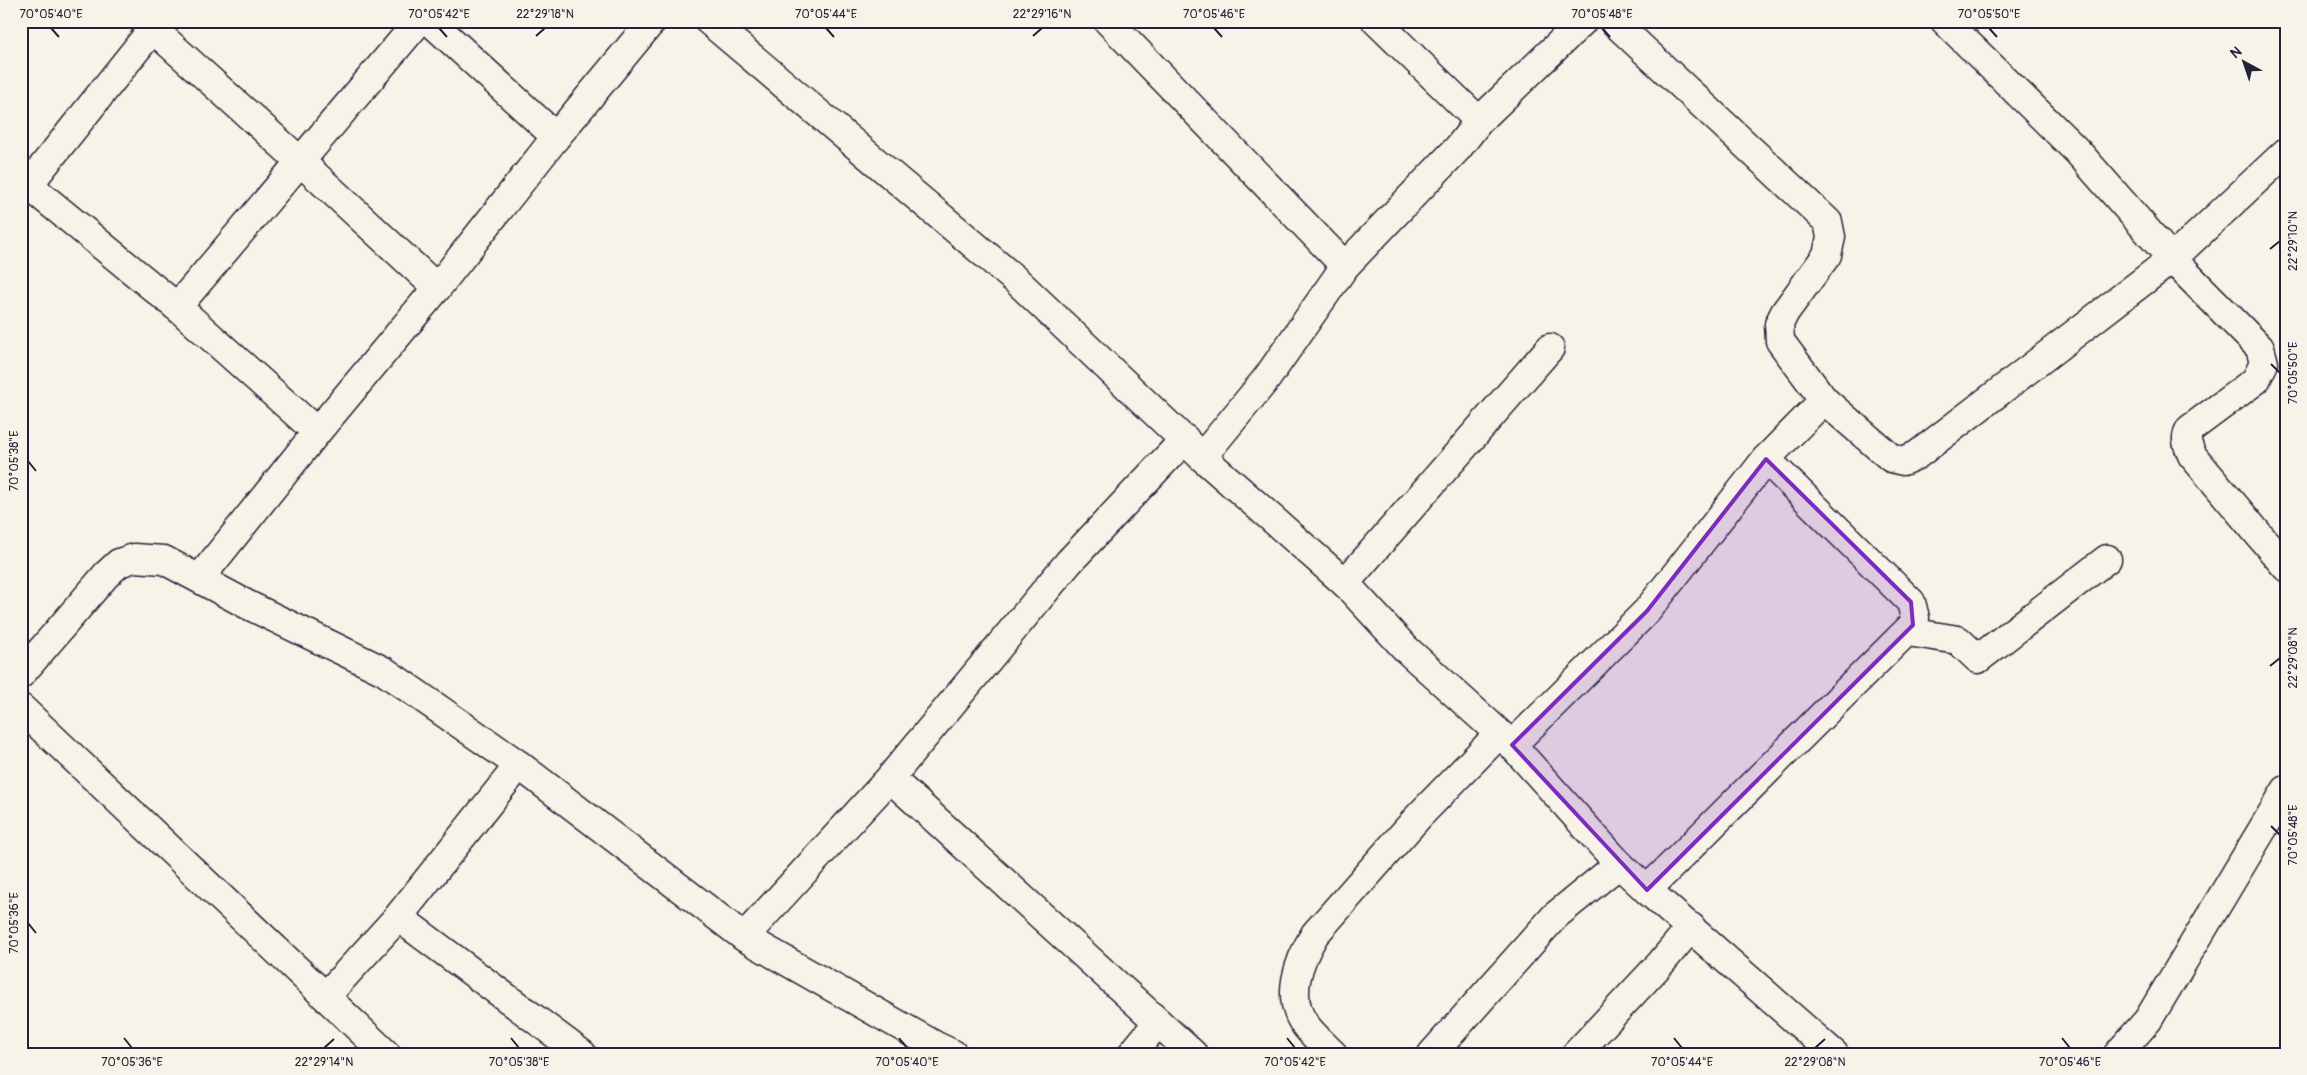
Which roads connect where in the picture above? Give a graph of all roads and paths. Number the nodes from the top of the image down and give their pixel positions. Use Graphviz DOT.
graph roads {
  1 [pos="419,21"];
  2 [pos="430,21"];
  3 [pos="652,21"];
  4 [pos="709,21"];
  5 [pos="1108,21"];
  6 [pos="1376,21"];
  7 [pos="1582,21"];
  8 [pos="1613,21"];
  9 [pos="1945,21"];
  10 [pos="152,24"];
  11 [pos="1479,121"];
  12 [pos="556,137"];
  13 [pos="2286,152"];
  14 [pos="301,162"];
  15 [pos="24,186"];
  16 [pos="2172,259"];
  17 [pos="1345,266"];
  18 [pos="437,288"];
  19 [pos="177,307"];
  20 [pos="1550,348"];
  21 [pos="1824,400"];
  22 [pos="317,432"];
  23 [pos="1194,448"];
  24 [pos="1766,459"];
  25 [pos="2107,559"];
  26 [pos="2286,567"];
  27 [pos="200,578"];
  28 [pos="1345,583"];
  29 [pos="1908,632"];
  30 [pos="21,674"];
  31 [pos="21,708"];
  32 [pos="1506,740"];
  33 [pos="519,764"];
  34 [pos="890,778"];
  35 [pos="2286,790"];
  36 [pos="1619,864"];
  37 [pos="1647,890"];
  38 [pos="398,917"];
  39 [pos="1691,928"];
  40 [pos="744,937"];
  41 [pos="326,996"];
  42 [pos="1158,1022"];
  43 [pos="2134,1048"];
  44 [pos="386,1054"];
  45 [pos="582,1054"];
  46 [pos="953,1054"];
  47 [pos="1132,1054"];
  48 [pos="1194,1054"];
  49 [pos="1333,1054"];
  50 [pos="1432,1054"];
  51 [pos="1576,1054"];
  52 [pos="1834,1054"];
  1 -- 14 [label="street"];
  2 -- 12 [label="street"];
  3 -- 12 [label="street"];
  4 -- 23 [label="street"];
  5 -- 17 [label="street"];
  6 -- 11 [label="street"];
  7 -- 11 [label="street"];
  8 -- 21 [label="street"];
  9 -- 16 [label="street"];
  10 -- 14 [label="street"];
  10 -- 15 [label="street"];
  11 -- 17 [label="street"];
  12 -- 18 [label="street"];
  13 -- 16 [label="street"];
  14 -- 18 [label="street"];
  14 -- 19 [label="street"];
  15 -- 19 [label="street"];
  16 -- 21 [label="street"];
  16 -- 26 [label="street"];
  17 -- 23 [label="street"];
  18 -- 22 [label="street"];
  19 -- 22 [label="street"];
  20 -- 28 [label="street"];
  21 -- 24 [label="street"];
  22 -- 27 [label="street"];
  23 -- 28 [label="street"];
  23 -- 34 [label="street"];
  24 -- 29 [label="street"];
  24 -- 32 [label="street"];
  25 -- 29 [label="street"];
  27 -- 30 [label="street"];
  27 -- 33 [label="street"];
  28 -- 32 [label="street"];
  29 -- 37 [label="street"];
  31 -- 41 [label="street"];
  32 -- 36 [label="street"];
  32 -- 49 [label="street"];
  33 -- 38 [label="street"];
  33 -- 40 [label="street"];
  34 -- 40 [label="street"];
  34 -- 42 [label="street"];
  35 -- 43 [label="street"];
  36 -- 37 [label="street"];
  36 -- 50 [label="street"];
  37 -- 39 [label="street"];
  38 -- 41 [label="street"];
  38 -- 45 [label="street"];
  39 -- 51 [label="street"];
  39 -- 52 [label="street"];
  40 -- 46 [label="street"];
  41 -- 44 [label="street"];
  42 -- 47 [label="street"];
  42 -- 48 [label="street"];
}
